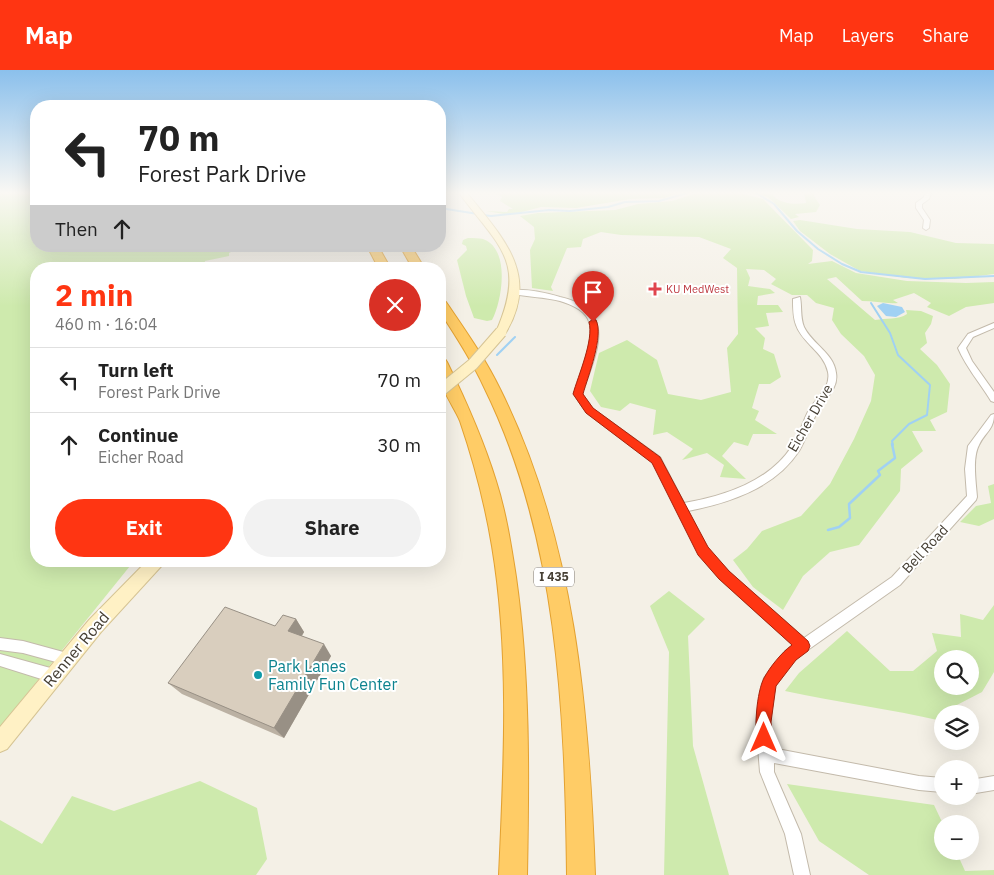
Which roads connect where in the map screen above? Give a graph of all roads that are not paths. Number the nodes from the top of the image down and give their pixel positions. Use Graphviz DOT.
graph roads {
  1 [pos="492,231"];
  2 [pos="516,292"];
  3 [pos="797,299"];
  4 [pos="446,312"];
  5 [pos="993,326"];
  6 [pos="500,332"];
  7 [pos="446,374"];
  8 [pos="446,387"];
  9 [pos="994,399"];
  10 [pos="994,417"];
  11 [pos="680,508"];
  12 [pos="152,567"];
  13 [pos="0,644"];
  14 [pos="803,646"];
  15 [pos="67,659"];
  16 [pos="0,660"];
  17 [pos="54,676"];
  18 [pos="0,742"];
  19 [pos="766,754"];
  20 [pos="994,783"];
  21 [pos="934,784"];
  22 [pos="979,786"];
  23 [pos="513,875"];
  24 [pos="581,875"];
  25 [pos="802,875"];
  1 -- 2 [label="main road"];
  2 -- 6 [label="main road"];
  2 -- 11 [label="street"];
  3 -- 11 [label="street, Eicher Drive"];
  4 -- 24 [label="highway, I 435"];
  5 -- 9 [label="street"];
  6 -- 8 [label="main road, bridge"];
  7 -- 23 [label="highway"];
  10 -- 14 [label="street, Bell Road"];
  11 -- 14 [label="street"];
  12 -- 15 [label="main road, Renner Road"];
  13 -- 15 [label="street"];
  14 -- 19 [label="street, Bell Road"];
  15 -- 17 [label="main road, Renner Road"];
  16 -- 17 [label="street"];
  17 -- 18 [label="main road, Renner Road"];
  19 -- 21 [label="street"];
  19 -- 25 [label="street, Bell Road"];
  20 -- 22 [label="street"];
}
